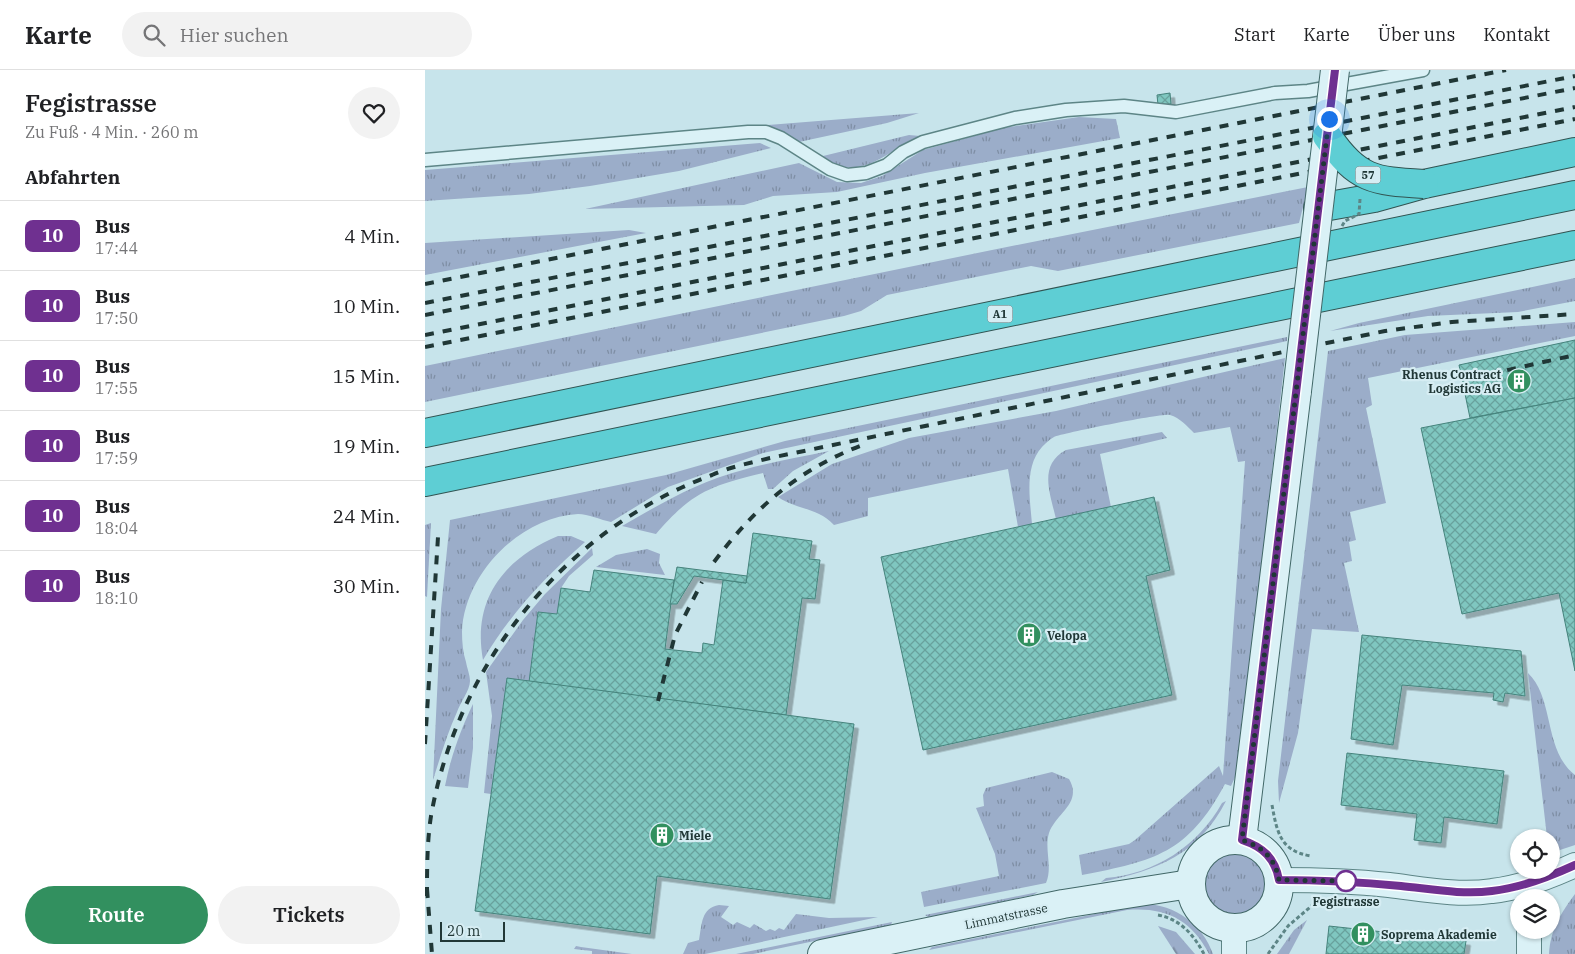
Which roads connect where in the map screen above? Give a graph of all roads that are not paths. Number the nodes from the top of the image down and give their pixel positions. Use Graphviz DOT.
graph roads {
  1 [pos="1335,70"];
  2 [pos="1423,70"];
  3 [pos="1327,136"];
  4 [pos="1575,152"];
  5 [pos="425,160"];
  6 [pos="1424,184"];
  7 [pos="1575,195"];
  8 [pos="1318,208"];
  9 [pos="1575,244"];
  10 [pos="425,433"];
  11 [pos="425,482"];
  12 [pos="1242,840"];
  13 [pos="1575,865"];
  14 [pos="1279,880"];
  15 [pos="1190,884"];
  16 [pos="1525,889"];
  17 [pos="1510,891"];
  18 [pos="1529,939"];
  19 [pos="1234,941"];
  20 [pos="823,954"];
  21 [pos="1529,954"];
  1 -- 3 [label="main road, bridge"];
  2 -- 5 [label="lane"];
  3 -- 6 [label="highway, 57, bridge"];
  3 -- 8 [label="main road, bridge"];
  4 -- 6 [label="highway, 57"];
  6 -- 8 [label="highway, 57, bridge"];
  7 -- 10 [label="highway, A1"];
  8 -- 12 [label="main road, bridge"];
  9 -- 11 [label="highway"];
  12 -- 14 [label="main road"];
  12 -- 15 [label="main road"];
  13 -- 16 [label="street"];
  14 -- 17 [label="street"];
  14 -- 19 [label="main road"];
  15 -- 19 [label="main road"];
  15 -- 20 [label="main road, Limmatstrasse"];
  18 -- 21 [label="street"];
}
